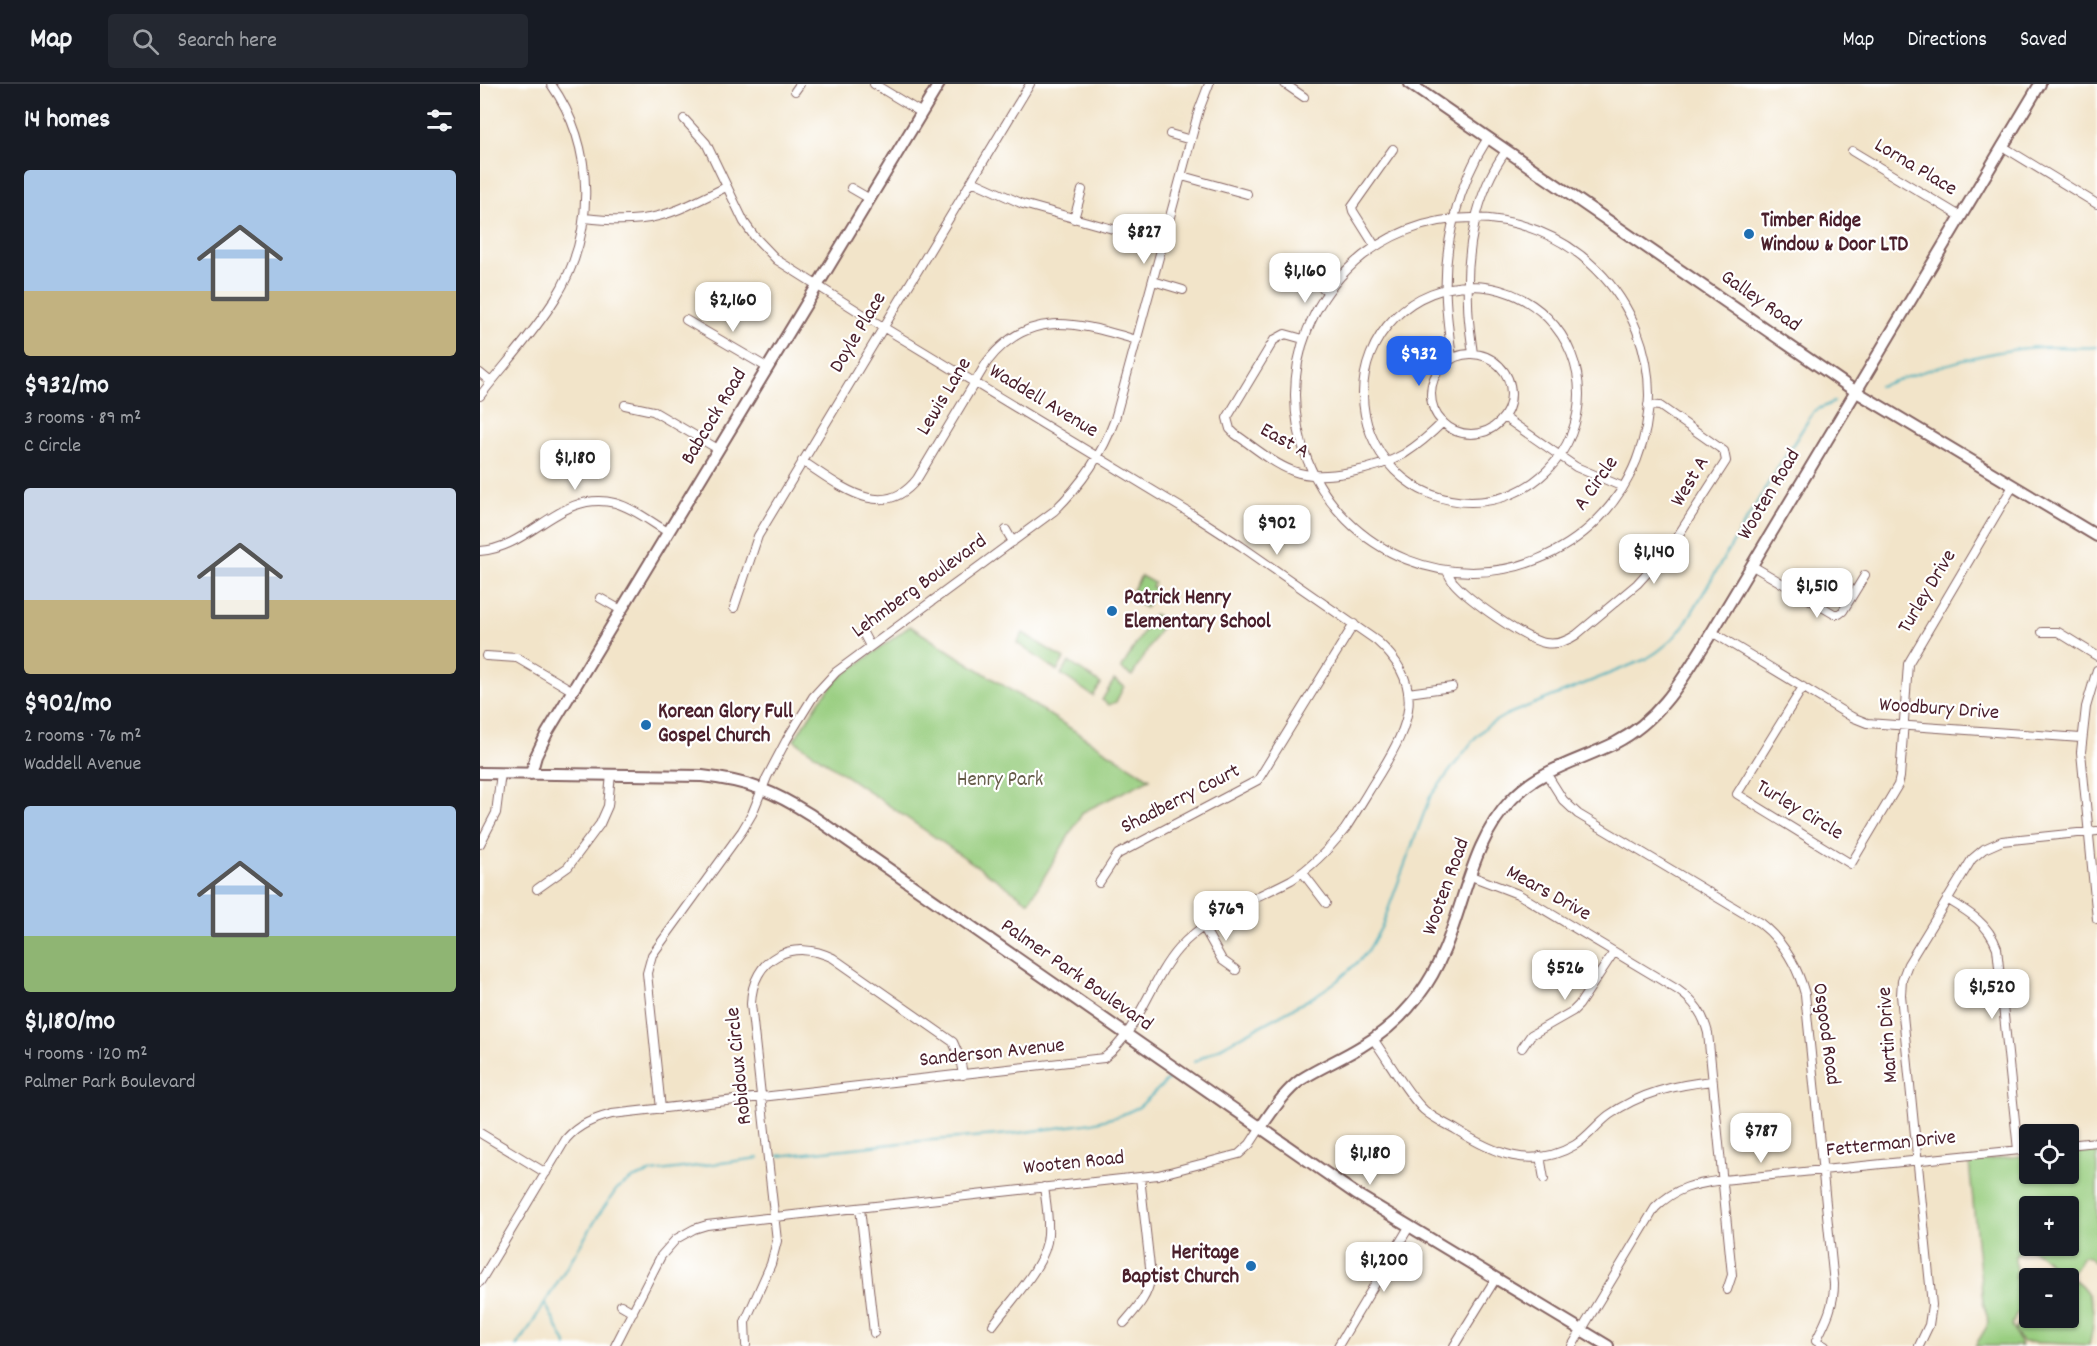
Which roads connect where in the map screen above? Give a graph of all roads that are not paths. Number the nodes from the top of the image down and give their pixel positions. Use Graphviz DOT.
graph roads {
  1 [pos="551,84"];
  2 [pos="874,84"];
  3 [pos="939,84"];
  4 [pos="1030,84"];
  5 [pos="1209,84"];
  6 [pos="1285,84"];
  7 [pos="1410,84"];
  8 [pos="2040,84"];
  9 [pos="1304,97"];
  10 [pos="922,113"];
  11 [pos="684,119"];
  12 [pos="1170,134"];
  13 [pos="1488,138"];
  14 [pos="1191,140"];
  15 [pos="2002,146"];
  16 [pos="1393,149"];
  17 [pos="1506,151"];
  18 [pos="1852,151"];
  19 [pos="1182,176"];
  20 [pos="972,181"];
  21 [pos="726,187"];
  22 [pos="851,188"];
  23 [pos="1082,190"];
  24 [pos="1246,194"];
  25 [pos="870,199"];
  26 [pos="2097,204"];
  27 [pos="1960,216"];
  28 [pos="1477,217"];
  29 [pos="1455,218"];
  30 [pos="585,219"];
  31 [pos="1074,219"];
  32 [pos="1163,243"];
  33 [pos="1375,246"];
  34 [pos="1153,281"];
  35 [pos="1315,282"];
  36 [pos="817,286"];
  37 [pos="1468,286"];
  38 [pos="1183,290"];
  39 [pos="1446,290"];
  40 [pos="1327,291"];
  41 [pos="1634,301"];
  42 [pos="1626,307"];
  43 [pos="686,320"];
  44 [pos="883,327"];
  45 [pos="1303,339"];
  46 [pos="1137,340"];
  47 [pos="1473,354"];
  48 [pos="1452,359"];
  49 [pos="768,368"];
  50 [pos="480,373"];
  51 [pos="491,382"];
  52 [pos="975,382"];
  53 [pos="1855,391"];
  54 [pos="480,396"];
  55 [pos="625,405"];
  56 [pos="1648,405"];
  57 [pos="1504,417"];
  58 [pos="1443,422"];
  59 [pos="718,449"];
  60 [pos="1560,456"];
  61 [pos="1098,457"];
  62 [pos="802,461"];
  63 [pos="1387,462"];
  64 [pos="1314,476"];
  65 [pos="2013,486"];
  66 [pos="1623,488"];
  67 [pos="1006,530"];
  68 [pos="668,532"];
  69 [pos="2097,536"];
  70 [pos="1013,542"];
  71 [pos="480,550"];
  72 [pos="1751,565"];
  73 [pos="1447,571"];
  74 [pos="1865,575"];
  75 [pos="600,598"];
  76 [pos="734,608"];
  77 [pos="621,610"];
  78 [pos="1353,624"];
  79 [pos="1712,632"];
  80 [pos="2042,632"];
  81 [pos="863,633"];
  82 [pos="870,646"];
  83 [pos="486,656"];
  84 [pos="2097,656"];
  85 [pos="2097,670"];
  86 [pos="1452,687"];
  87 [pos="1803,687"];
  88 [pos="573,691"];
  89 [pos="1408,693"];
  90 [pos="1903,726"];
  91 [pos="2081,738"];
  92 [pos="480,773"];
  93 [pos="501,773"];
  94 [pos="1546,773"];
  95 [pos="531,774"];
  96 [pos="611,774"];
  97 [pos="762,788"];
  98 [pos="2093,832"];
  99 [pos="480,844"];
  100 [pos="1303,873"];
  101 [pos="1471,876"];
  102 [pos="1099,883"];
  103 [pos="537,890"];
  104 [pos="1947,899"];
  105 [pos="1326,903"];
  106 [pos="2097,919"];
  107 [pos="1203,926"];
  108 [pos="1614,952"];
  109 [pos="1236,970"];
  110 [pos="1125,1034"];
  111 [pos="1373,1039"];
  112 [pos="1522,1048"];
  113 [pos="963,1075"];
  114 [pos="1713,1081"];
  115 [pos="761,1097"];
  116 [pos="661,1109"];
  117 [pos="1261,1127"];
  118 [pos="480,1133"];
  119 [pos="2097,1143"];
  120 [pos="2079,1144"];
  121 [pos="2018,1150"];
  122 [pos="1540,1156"];
  123 [pos="1918,1161"];
  124 [pos="1822,1170"];
  125 [pos="546,1173"];
  126 [pos="1140,1177"];
  127 [pos="1544,1179"];
  128 [pos="1723,1180"];
  129 [pos="1044,1187"];
  130 [pos="860,1209"];
  131 [pos="775,1217"];
  132 [pos="1409,1227"];
  133 [pos="1496,1278"];
  134 [pos="480,1282"];
  135 [pos="1727,1290"];
  136 [pos="621,1305"];
  137 [pos="633,1312"];
  138 [pos="1124,1323"];
  139 [pos="993,1325"];
  140 [pos="1581,1330"];
  141 [pos="874,1333"];
  142 [pos="746,1345"];
  143 [pos="615,1346"];
  144 [pos="1338,1346"];
  145 [pos="1454,1346"];
  146 [pos="1572,1346"];
  147 [pos="1608,1346"];
  148 [pos="1825,1346"];
  149 [pos="1919,1346"];
  1 -- 30 [label="street"];
  2 -- 10 [label="street"];
  3 -- 10 [label="street, Babcock Road"];
  4 -- 20 [label="street, Doyle Place"];
  5 -- 14 [label="street, Lehmberg Boulevard"];
  6 -- 9 [label="street"];
  7 -- 13 [label="street, Galley Road"];
  8 -- 15 [label="street, Wooten Road"];
  10 -- 25 [label="street, Babcock Road"];
  11 -- 21 [label="street, Waddell Avenue"];
  12 -- 14 [label="street"];
  13 -- 17 [label="street, Galley Road"];
  13 -- 29 [label="street"];
  14 -- 19 [label="street, Lehmberg Boulevard"];
  15 -- 26 [label="street"];
  15 -- 27 [label="street, Wooten Road"];
  16 -- 33 [label="street"];
  17 -- 28 [label="street"];
  17 -- 53 [label="street, Galley Road"];
  18 -- 27 [label="street, Lorna Place"];
  19 -- 24 [label="street"];
  19 -- 32 [label="street, Lehmberg Boulevard"];
  20 -- 31 [label="street"];
  20 -- 44 [label="street, Doyle Place"];
  21 -- 30 [label="street"];
  21 -- 36 [label="street, Waddell Avenue"];
  22 -- 25 [label="street"];
  23 -- 31 [label="street"];
  25 -- 36 [label="street, Babcock Road"];
  27 -- 53 [label="street, Wooten Road"];
  28 -- 29 [label="street, A Circle"];
  28 -- 37 [label="street"];
  28 -- 42 [label="street, A Circle"];
  29 -- 33 [label="street, A Circle"];
  29 -- 39 [label="street"];
  30 -- 51 [label="street"];
  31 -- 32 [label="street"];
  32 -- 34 [label="street, Lehmberg Boulevard"];
  33 -- 40 [label="street, A Circle"];
  34 -- 38 [label="street"];
  34 -- 46 [label="street, Lehmberg Boulevard"];
  35 -- 40 [label="street"];
  36 -- 44 [label="street, Waddell Avenue"];
  36 -- 49 [label="street, Babcock Road"];
  37 -- 39 [label="street"];
  37 -- 47 [label="street"];
  37 -- 60 [label="street"];
  39 -- 48 [label="street"];
  39 -- 63 [label="street"];
  40 -- 45 [label="street, A Circle"];
  41 -- 42 [label="street"];
  42 -- 56 [label="street, A Circle"];
  43 -- 49 [label="street"];
  44 -- 52 [label="street, Waddell Avenue"];
  44 -- 62 [label="street, Doyle Place"];
  45 -- 64 [label="street, A Circle"];
  45 -- 64 [label="street, East A"];
  46 -- 52 [label="street, Lewis Lane"];
  46 -- 61 [label="street, Lehmberg Boulevard"];
  47 -- 48 [label="street"];
  47 -- 57 [label="street"];
  48 -- 58 [label="street"];
  49 -- 59 [label="street, Babcock Road"];
  50 -- 51 [label="street"];
  51 -- 54 [label="street"];
  52 -- 61 [label="street, Waddell Avenue"];
  52 -- 62 [label="street, Lewis Lane"];
  53 -- 65 [label="street, Galley Road"];
  53 -- 72 [label="street, Wooten Road"];
  55 -- 59 [label="street"];
  56 -- 66 [label="street, A Circle"];
  56 -- 73 [label="street, West A"];
  57 -- 58 [label="street"];
  57 -- 60 [label="street"];
  58 -- 63 [label="street, East A"];
  59 -- 68 [label="street, Babcock Road"];
  60 -- 63 [label="street"];
  60 -- 66 [label="street"];
  61 -- 70 [label="street, Lehmberg Boulevard"];
  61 -- 78 [label="street, Waddell Avenue"];
  62 -- 76 [label="street, Doyle Place"];
  63 -- 64 [label="street, East A"];
  64 -- 73 [label="street, A Circle"];
  65 -- 69 [label="street, Galley Road"];
  65 -- 90 [label="street, Turley Drive"];
  66 -- 73 [label="street, A Circle"];
  67 -- 70 [label="street"];
  68 -- 71 [label="street"];
  68 -- 77 [label="street, Babcock Road"];
  70 -- 82 [label="street, Lehmberg Boulevard"];
  72 -- 74 [label="street"];
  72 -- 79 [label="street, Wooten Road"];
  75 -- 77 [label="street"];
  77 -- 88 [label="street, Babcock Road"];
  78 -- 89 [label="street, Waddell Avenue"];
  78 -- 102 [label="street, Shadberry Court"];
  79 -- 87 [label="street, Woodbury Drive"];
  79 -- 94 [label="street, Wooten Road"];
  80 -- 84 [label="street"];
  81 -- 82 [label="street"];
  82 -- 97 [label="street, Lehmberg Boulevard"];
  83 -- 88 [label="street"];
  85 -- 91 [label="street"];
  86 -- 89 [label="street"];
  87 -- 90 [label="street, Woodbury Drive"];
  87 -- 90 [label="street, Turley Circle"];
  88 -- 95 [label="street, Babcock Road"];
  89 -- 100 [label="street, Sanderson Avenue"];
  90 -- 91 [label="street, Woodbury Drive"];
  91 -- 98 [label="street"];
  92 -- 93 [label="street, Palmer Park Boulevard"];
  93 -- 95 [label="street, Palmer Park Boulevard"];
  93 -- 99 [label="street"];
  94 -- 101 [label="street, Wooten Road"];
  94 -- 124 [label="street, Osgood Road"];
  95 -- 96 [label="street, Palmer Park Boulevard"];
  96 -- 97 [label="street, Palmer Park Boulevard"];
  96 -- 103 [label="street"];
  97 -- 110 [label="street, Palmer Park Boulevard"];
  97 -- 116 [label="street, Lehmberg Boulevard"];
  98 -- 104 [label="street, Martin Drive"];
  98 -- 106 [label="street"];
  100 -- 105 [label="street"];
  100 -- 107 [label="street, Sanderson Avenue"];
  101 -- 108 [label="street, Mears Drive"];
  101 -- 111 [label="street, Wooten Road"];
  104 -- 121 [label="street"];
  104 -- 123 [label="street, Martin Drive"];
  107 -- 109 [label="street"];
  107 -- 110 [label="street, Sanderson Avenue"];
  108 -- 112 [label="street"];
  108 -- 114 [label="street, Mears Drive"];
  110 -- 113 [label="street, Sanderson Avenue"];
  110 -- 117 [label="street, Palmer Park Boulevard"];
  111 -- 117 [label="street, Wooten Road"];
  111 -- 122 [label="street"];
  113 -- 115 [label="street, Sanderson Avenue"];
  113 -- 115 [label="street, Robidoux Circle"];
  114 -- 122 [label="street"];
  114 -- 128 [label="street, Mears Drive"];
  115 -- 116 [label="street, Sanderson Avenue"];
  115 -- 131 [label="street, Robidoux Circle"];
  116 -- 125 [label="street, Sanderson Avenue"];
  117 -- 126 [label="street, Wooten Road"];
  117 -- 132 [label="street, Palmer Park Boulevard"];
  118 -- 125 [label="street"];
  119 -- 120 [label="street"];
  121 -- 123 [label="street, Fetterman Drive"];
  122 -- 127 [label="street"];
  123 -- 124 [label="street, Fetterman Drive"];
  123 -- 149 [label="street, Martin Drive"];
  124 -- 128 [label="street, Fetterman Drive"];
  124 -- 148 [label="street, Osgood Road"];
  125 -- 134 [label="street, Sanderson Avenue"];
  126 -- 129 [label="street, Wooten Road"];
  126 -- 138 [label="street"];
  128 -- 135 [label="street, Mears Drive"];
  128 -- 140 [label="street, Fetterman Drive"];
  129 -- 130 [label="street, Wooten Road"];
  129 -- 139 [label="street"];
  130 -- 131 [label="street, Wooten Road"];
  130 -- 141 [label="street"];
  131 -- 137 [label="street, Wooten Road"];
  131 -- 142 [label="street, Robidoux Circle"];
  132 -- 133 [label="street, Palmer Park Boulevard"];
  132 -- 144 [label="street"];
  133 -- 140 [label="street, Palmer Park Boulevard"];
  133 -- 145 [label="street"];
  136 -- 137 [label="street"];
  137 -- 143 [label="street, Wooten Road"];
  140 -- 146 [label="street, Fetterman Drive"];
  140 -- 147 [label="street, Palmer Park Boulevard"];
}
